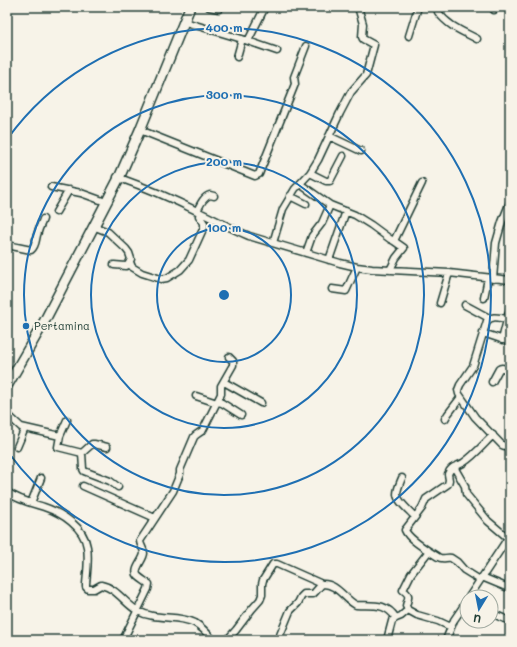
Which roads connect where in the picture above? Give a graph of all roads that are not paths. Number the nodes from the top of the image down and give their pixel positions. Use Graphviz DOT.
graph roads {
  1 [pos="185,7"];
  2 [pos="190,7"];
  3 [pos="209,7"];
  4 [pos="265,7"];
  5 [pos="358,7"];
  6 [pos="418,7"];
  7 [pos="438,7"];
  8 [pos="219,9"];
  9 [pos="185,22"];
  10 [pos="409,36"];
  11 [pos="477,39"];
  12 [pos="246,40"];
  13 [pos="306,46"];
  14 [pos="277,51"];
  15 [pos="168,57"];
  16 [pos="237,58"];
  17 [pos="140,130"];
  18 [pos="329,136"];
  19 [pos="361,151"];
  20 [pos="343,156"];
  21 [pos="310,173"];
  22 [pos="117,177"];
  23 [pos="422,183"];
  24 [pos="300,184"];
  25 [pos="51,187"];
  26 [pos="69,190"];
  27 [pos="214,196"];
  28 [pos="290,196"];
  29 [pos="103,202"];
  30 [pos="510,202"];
  31 [pos="306,204"];
  32 [pos="330,205"];
  33 [pos="346,211"];
  34 [pos="56,212"];
  35 [pos="199,212"];
  36 [pos="43,219"];
  37 [pos="93,226"];
  38 [pos="394,241"];
  39 [pos="273,243"];
  40 [pos="7,245"];
  41 [pos="306,253"];
  42 [pos="329,260"];
  43 [pos="130,262"];
  44 [pos="114,265"];
  45 [pos="357,267"];
  46 [pos="390,270"];
  47 [pos="449,273"];
  48 [pos="491,279"];
  49 [pos="510,280"];
  50 [pos="332,289"];
  51 [pos="484,298"];
  52 [pos="440,304"];
  53 [pos="465,305"];
  54 [pos="510,308"];
  55 [pos="489,318"];
  56 [pos="507,319"];
  57 [pos="483,334"];
  58 [pos="502,340"];
  59 [pos="510,342"];
  60 [pos="229,357"];
  61 [pos="510,372"];
  62 [pos="7,380"];
  63 [pos="224,382"];
  64 [pos="492,382"];
  65 [pos="7,386"];
  66 [pos="196,396"];
  67 [pos="461,398"];
  68 [pos="218,402"];
  69 [pos="261,403"];
  70 [pos="7,414"];
  71 [pos="241,415"];
  72 [pos="445,419"];
  73 [pos="67,420"];
  74 [pos="26,428"];
  75 [pos="493,435"];
  76 [pos="60,436"];
  77 [pos="510,444"];
  78 [pos="17,447"];
  79 [pos="107,448"];
  80 [pos="82,454"];
  81 [pos="454,467"];
  82 [pos="41,478"];
  83 [pos="402,478"];
  84 [pos="82,486"];
  85 [pos="118,487"];
  86 [pos="7,492"];
  87 [pos="31,503"];
  88 [pos="415,517"];
  89 [pos="155,518"];
  90 [pos="509,536"];
  91 [pos="429,551"];
  92 [pos="481,578"];
  93 [pos="322,584"];
  94 [pos="506,587"];
  95 [pos="474,589"];
  96 [pos="408,610"];
  97 [pos="138,611"];
  98 [pos="459,612"];
  99 [pos="499,616"];
  100 [pos="396,618"];
  101 [pos="510,621"];
  102 [pos="451,627"];
  103 [pos="123,640"];
  104 [pos="213,640"];
  105 [pos="227,640"];
  106 [pos="278,640"];
  107 [pos="387,640"];
  108 [pos="446,640"];
  1 -- 15 [label="highway"];
  2 -- 9 [label="highway"];
  3 -- 8 [label="street"];
  4 -- 12 [label="street"];
  5 -- 18 [label="street"];
  6 -- 10 [label="street"];
  7 -- 11 [label="street"];
  9 -- 12 [label="street"];
  9 -- 15 [label="highway"];
  12 -- 14 [label="street"];
  12 -- 16 [label="street"];
  13 -- 17 [label="street"];
  15 -- 17 [label="highway"];
  15 -- 22 [label="highway"];
  17 -- 22 [label="highway"];
  18 -- 19 [label="street"];
  18 -- 21 [label="street"];
  20 -- 21 [label="street"];
  21 -- 24 [label="street"];
  22 -- 29 [label="highway"];
  22 -- 35 [label="street"];
  22 -- 37 [label="highway"];
  23 -- 38 [label="street"];
  24 -- 28 [label="street"];
  24 -- 32 [label="street"];
  25 -- 26 [label="street"];
  26 -- 29 [label="street"];
  26 -- 34 [label="street"];
  27 -- 35 [label="street"];
  28 -- 31 [label="street"];
  28 -- 39 [label="street"];
  29 -- 62 [label="highway"];
  30 -- 48 [label="street"];
  32 -- 33 [label="street"];
  32 -- 41 [label="street"];
  33 -- 38 [label="street"];
  33 -- 42 [label="street"];
  35 -- 39 [label="street"];
  35 -- 43 [label="street"];
  36 -- 40 [label="street"];
  37 -- 43 [label="street"];
  37 -- 65 [label="highway"];
  38 -- 46 [label="street"];
  39 -- 41 [label="street"];
  41 -- 42 [label="street"];
  42 -- 45 [label="street"];
  43 -- 44 [label="street"];
  45 -- 46 [label="street"];
  45 -- 50 [label="street"];
  46 -- 47 [label="street"];
  47 -- 48 [label="street"];
  47 -- 52 [label="street"];
  48 -- 49 [label="street"];
  48 -- 51 [label="street"];
  53 -- 55 [label="street"];
  54 -- 56 [label="street"];
  55 -- 56 [label="street"];
  55 -- 57 [label="street"];
  56 -- 58 [label="street"];
  57 -- 58 [label="street"];
  57 -- 67 [label="street"];
  58 -- 59 [label="street"];
  60 -- 63 [label="street"];
  61 -- 64 [label="street"];
  63 -- 68 [label="street"];
  63 -- 69 [label="street"];
  66 -- 68 [label="street"];
  67 -- 72 [label="street"];
  67 -- 75 [label="street"];
  68 -- 71 [label="street"];
  68 -- 89 [label="street"];
  70 -- 74 [label="street"];
  73 -- 76 [label="street"];
  74 -- 76 [label="street"];
  74 -- 78 [label="street"];
  75 -- 77 [label="street"];
  75 -- 81 [label="street"];
  76 -- 80 [label="street"];
  79 -- 80 [label="street"];
  80 -- 85 [label="street"];
  81 -- 88 [label="street"];
  81 -- 90 [label="street"];
  82 -- 87 [label="street"];
  83 -- 88 [label="street"];
  84 -- 89 [label="street"];
  86 -- 87 [label="street"];
  87 -- 97 [label="street"];
  88 -- 91 [label="street"];
  89 -- 97 [label="street"];
  90 -- 92 [label="street"];
  91 -- 92 [label="street"];
  91 -- 96 [label="street"];
  92 -- 94 [label="street"];
  92 -- 95 [label="street"];
  93 -- 100 [label="street"];
  93 -- 105 [label="street"];
  93 -- 106 [label="street"];
  96 -- 100 [label="street"];
  96 -- 102 [label="street"];
  97 -- 103 [label="street"];
  97 -- 104 [label="street"];
  98 -- 102 [label="street"];
  99 -- 101 [label="street"];
  100 -- 107 [label="street"];
  102 -- 108 [label="street"];
}
